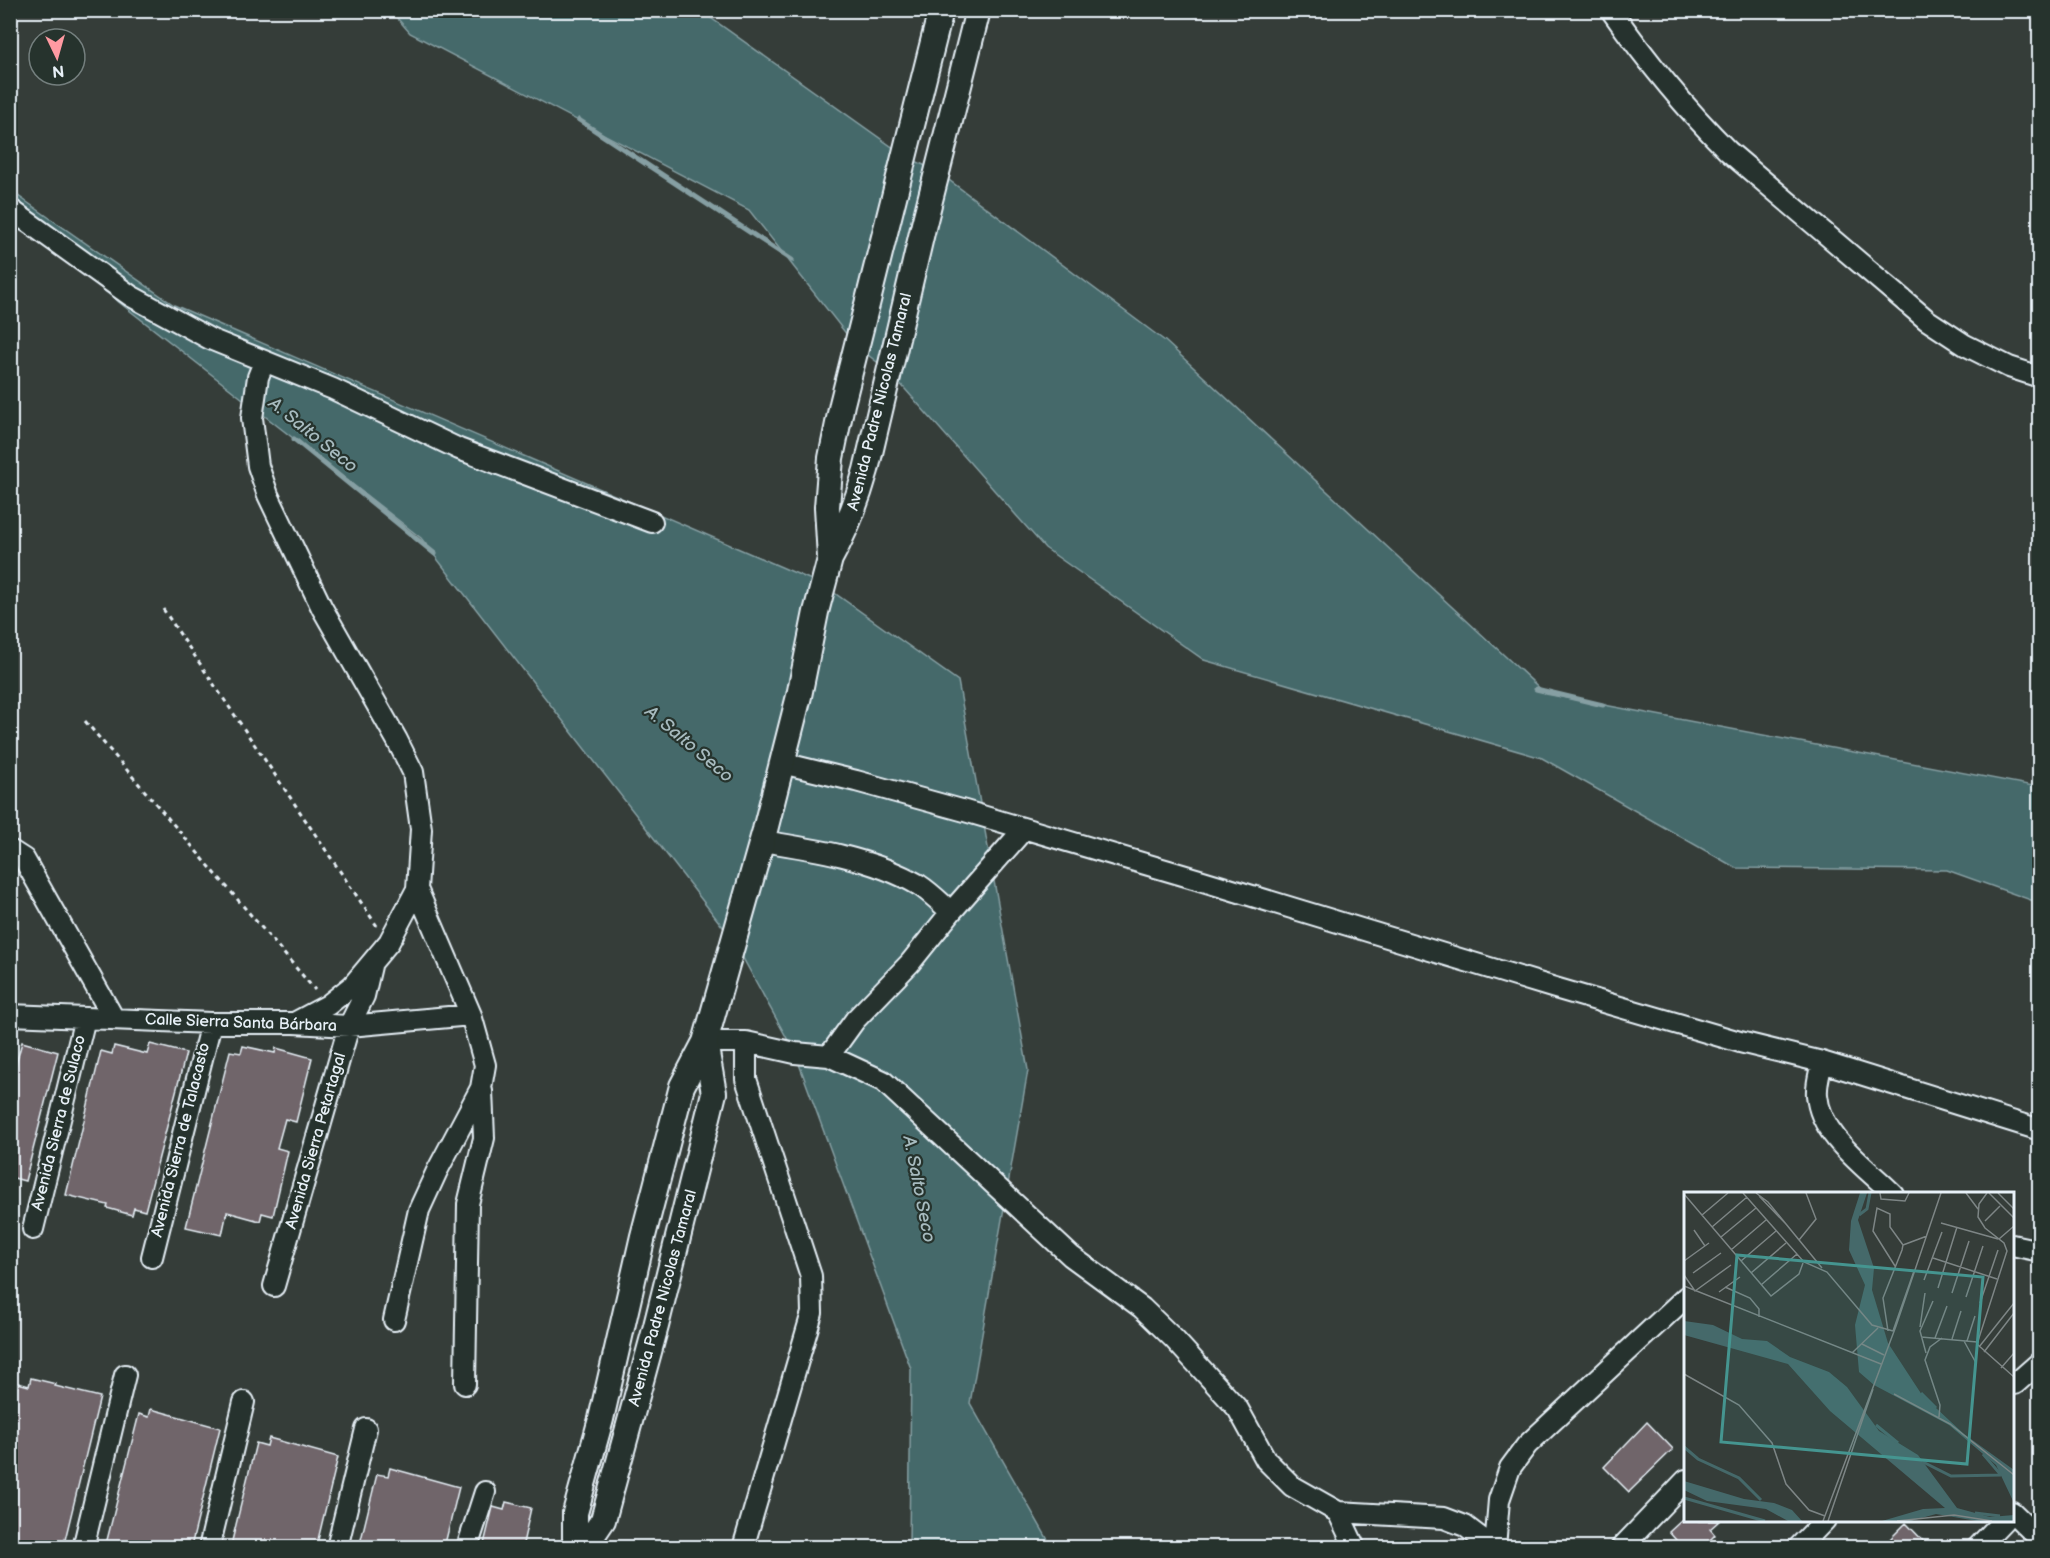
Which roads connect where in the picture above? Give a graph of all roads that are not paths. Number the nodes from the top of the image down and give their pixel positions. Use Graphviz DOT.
graph roads {
  1 [pos="941,10"];
  2 [pos="978,10"];
  3 [pos="1611,10"];
  4 [pos="10,209"];
  5 [pos="890,215"];
  6 [pos="924,224"];
  7 [pos="264,363"];
  8 [pos="2040,377"];
  9 [pos="652,522"];
  10 [pos="830,559"];
  11 [pos="782,764"];
  12 [pos="1024,829"];
  13 [pos="762,841"];
  14 [pos="10,850"];
  15 [pos="417,889"];
  16 [pos="951,912"];
  17 [pos="372,963"];
  18 [pos="10,1015"];
  19 [pos="471,1015"];
  20 [pos="85,1018"];
  21 [pos="114,1019"];
  22 [pos="211,1023"];
  23 [pos="294,1023"];
  24 [pos="349,1026"];
  25 [pos="705,1042"];
  26 [pos="746,1042"];
  27 [pos="829,1056"];
  28 [pos="1822,1062"];
  29 [pos="482,1088"];
  30 [pos="2040,1130"];
  31 [pos="1891,1192"];
  32 [pos="33,1229"];
  33 [pos="2014,1245"];
  34 [pos="2040,1251"];
  35 [pos="152,1257"];
  36 [pos="274,1287"];
  37 [pos="1684,1299"];
  38 [pos="626,1318"];
  39 [pos="394,1320"];
  40 [pos="656,1326"];
  41 [pos="2040,1362"];
  42 [pos="125,1375"];
  43 [pos="465,1384"];
  44 [pos="2015,1384"];
  45 [pos="244,1402"];
  46 [pos="366,1429"];
  47 [pos="1684,1482"];
  48 [pos="485,1492"];
  49 [pos="1338,1512"];
  50 [pos="2014,1513"];
  51 [pos="1824,1522"];
  52 [pos="2003,1522"];
  53 [pos="2040,1539"];
  54 [pos="83,1548"];
  55 [pos="209,1548"];
  56 [pos="337,1548"];
  57 [pos="467,1548"];
  58 [pos="575,1548"];
  59 [pos="584,1548"];
  60 [pos="744,1548"];
  61 [pos="1355,1548"];
  62 [pos="1495,1548"];
  63 [pos="1621,1548"];
  64 [pos="1798,1548"];
  65 [pos="1977,1548"];
  1 -- 5 [label="street, Avenida Padre Nicolas Tamaral"];
  2 -- 6 [label="street, Avenida Padre Nicolas Tamaral"];
  3 -- 8 [label="street"];
  4 -- 7 [label="street"];
  5 -- 6 [label="street"];
  5 -- 10 [label="street, Avenida Padre Nicolas Tamaral"];
  6 -- 10 [label="street, Avenida Padre Nicolas Tamaral"];
  7 -- 9 [label="street"];
  7 -- 15 [label="street"];
  10 -- 11 [label="street, Avenida Padre Nicolas Tamaral"];
  11 -- 12 [label="street"];
  11 -- 13 [label="street, Avenida Padre Nicolas Tamaral"];
  12 -- 16 [label="street"];
  12 -- 28 [label="street"];
  13 -- 16 [label="street"];
  13 -- 25 [label="street, Avenida Padre Nicolas Tamaral"];
  14 -- 21 [label="street"];
  15 -- 17 [label="street"];
  15 -- 19 [label="street"];
  16 -- 27 [label="street"];
  17 -- 23 [label="street"];
  17 -- 24 [label="street, Avenida Sierra Petartagal"];
  18 -- 20 [label="street, Calle Sierra Santa Bárbara"];
  19 -- 24 [label="street, Calle Sierra Santa Bárbara"];
  19 -- 29 [label="street"];
  20 -- 21 [label="street, Calle Sierra Santa Bárbara"];
  20 -- 32 [label="street, Avenida Sierra de Sulaco"];
  21 -- 22 [label="street, Calle Sierra Santa Bárbara"];
  22 -- 23 [label="street, Calle Sierra Santa Bárbara"];
  22 -- 35 [label="street, Avenida Sierra de Talacasto"];
  23 -- 24 [label="street, Calle Sierra Santa Bárbara"];
  24 -- 36 [label="street, Avenida Sierra Petartagal"];
  25 -- 26 [label="street"];
  25 -- 38 [label="street, Avenida Padre Nicolas Tamaral"];
  25 -- 40 [label="street, Avenida Padre Nicolas Tamaral"];
  26 -- 27 [label="street"];
  26 -- 60 [label="street"];
  27 -- 49 [label="street"];
  28 -- 30 [label="street"];
  28 -- 31 [label="street"];
  29 -- 39 [label="street"];
  29 -- 43 [label="street"];
  33 -- 34 [label="street"];
  37 -- 62 [label="street"];
  38 -- 40 [label="street"];
  38 -- 58 [label="street, Avenida Padre Nicolas Tamaral"];
  40 -- 59 [label="street, Avenida Padre Nicolas Tamaral"];
  41 -- 44 [label="street"];
  42 -- 54 [label="street"];
  45 -- 55 [label="street"];
  46 -- 56 [label="street"];
  47 -- 63 [label="street"];
  48 -- 57 [label="street"];
  49 -- 61 [label="street"];
  49 -- 62 [label="street"];
  50 -- 53 [label="street"];
  51 -- 64 [label="street"];
  52 -- 65 [label="street"];
}
